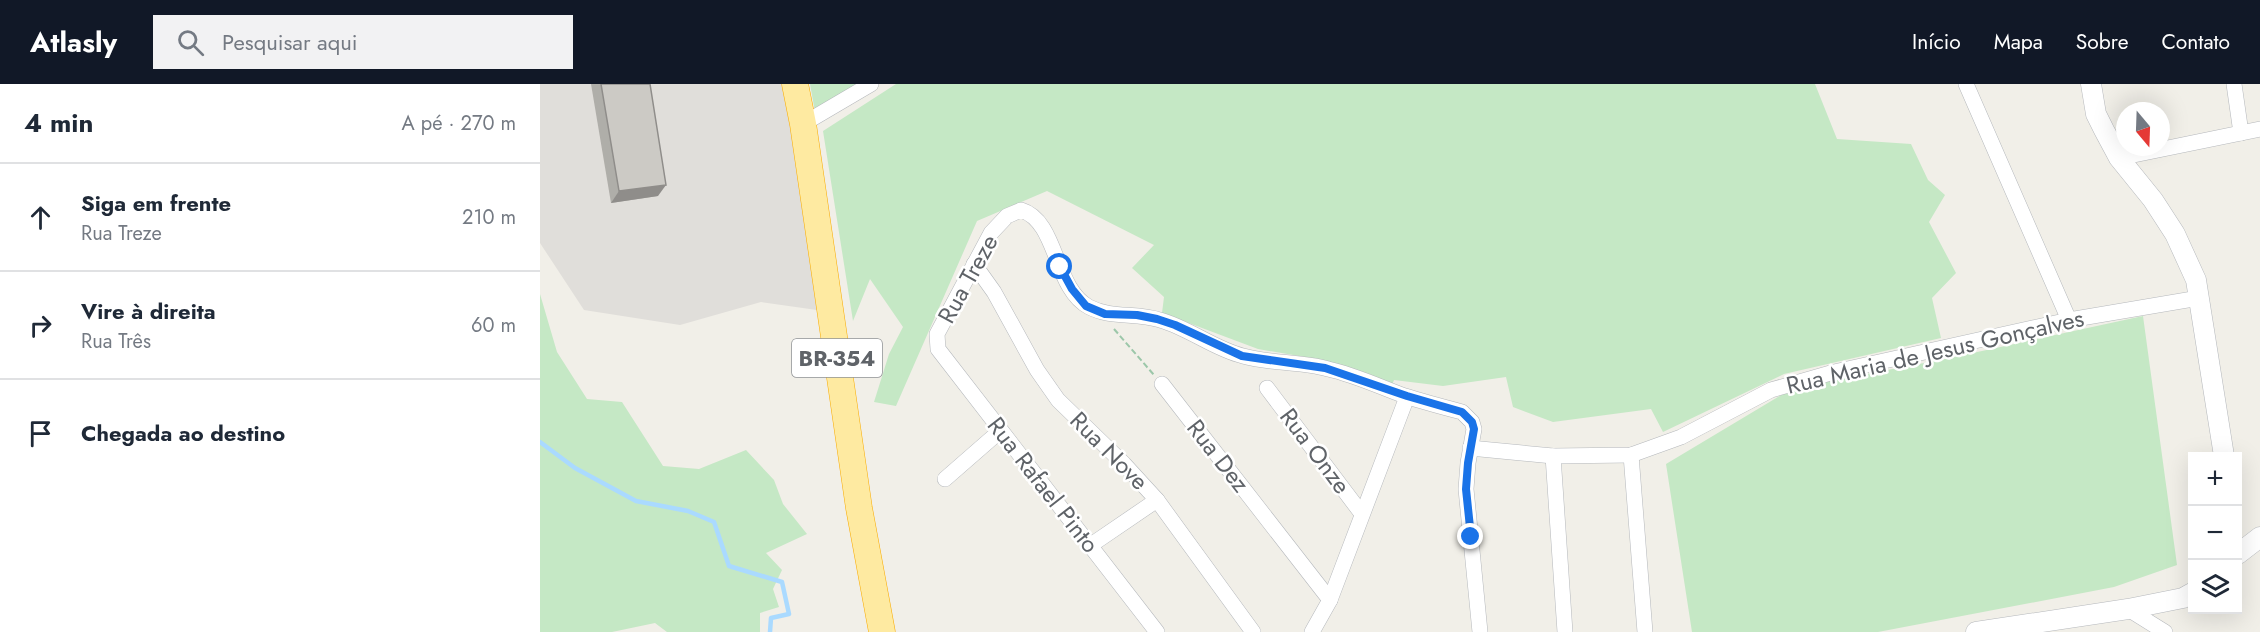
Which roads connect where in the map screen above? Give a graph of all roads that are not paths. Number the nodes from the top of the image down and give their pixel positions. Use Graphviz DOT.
graph roads {
  1 [pos="795,84"];
  2 [pos="871,84"];
  3 [pos="1966,84"];
  4 [pos="2091,84"];
  5 [pos="2234,84"];
  6 [pos="803,124"];
  7 [pos="2260,129"];
  8 [pos="2241,133"];
  9 [pos="2119,158"];
  10 [pos="974,264"];
  11 [pos="2199,298"];
  12 [pos="2069,320"];
  13 [pos="937,334"];
  14 [pos="1162,384"];
  15 [pos="1267,388"];
  16 [pos="1407,396"];
  17 [pos="1000,431"];
  18 [pos="1470,448"];
  19 [pos="2223,452"];
  20 [pos="1631,455"];
  21 [pos="1553,456"];
  22 [pos="945,479"];
  23 [pos="1157,500"];
  24 [pos="1362,514"];
  25 [pos="2260,537"];
  26 [pos="1091,545"];
  27 [pos="2242,549"];
  28 [pos="2242,552"];
  29 [pos="2260,552"];
  30 [pos="2188,596"];
  31 [pos="1330,600"];
  32 [pos="2128,609"];
  33 [pos="882,632"];
  34 [pos="1157,632"];
  35 [pos="1253,632"];
  36 [pos="1312,632"];
  37 [pos="1480,632"];
  38 [pos="1565,632"];
  39 [pos="1645,632"];
  40 [pos="1976,632"];
  41 [pos="2165,632"];
  1 -- 6 [label="highway, BR-354"];
  2 -- 6 [label="street"];
  3 -- 12 [label="street"];
  4 -- 9 [label="street"];
  5 -- 8 [label="street"];
  6 -- 33 [label="highway, BR-354"];
  7 -- 8 [label="street"];
  8 -- 9 [label="street"];
  9 -- 11 [label="street"];
  10 -- 13 [label="street, Rua Treze"];
  10 -- 16 [label="street, Rua Treze"];
  10 -- 23 [label="street, Rua Nove"];
  11 -- 12 [label="street, Rua Maria de Jesus Gonçalves"];
  11 -- 19 [label="street"];
  12 -- 20 [label="street, Rua Maria de Jesus Gonçalves"];
  13 -- 17 [label="street, Rua Rafael Pinto"];
  14 -- 31 [label="street, Rua Dez"];
  15 -- 24 [label="street, Rua Onze"];
  16 -- 18 [label="street, Rua Treze"];
  16 -- 24 [label="street"];
  17 -- 22 [label="street"];
  17 -- 26 [label="street, Rua Rafael Pinto"];
  18 -- 21 [label="street, Rua Maria de Jesus Gonçalves"];
  18 -- 37 [label="street"];
  20 -- 21 [label="street, Rua Maria de Jesus Gonçalves"];
  20 -- 39 [label="street"];
  21 -- 38 [label="street"];
  23 -- 26 [label="street"];
  23 -- 35 [label="street, Rua Nove"];
  24 -- 31 [label="street"];
  25 -- 27 [label="street"];
  26 -- 34 [label="street, Rua Rafael Pinto"];
  28 -- 29 [label="street"];
  30 -- 32 [label="street"];
  31 -- 36 [label="street"];
  32 -- 40 [label="street"];
  32 -- 41 [label="street"];
}
